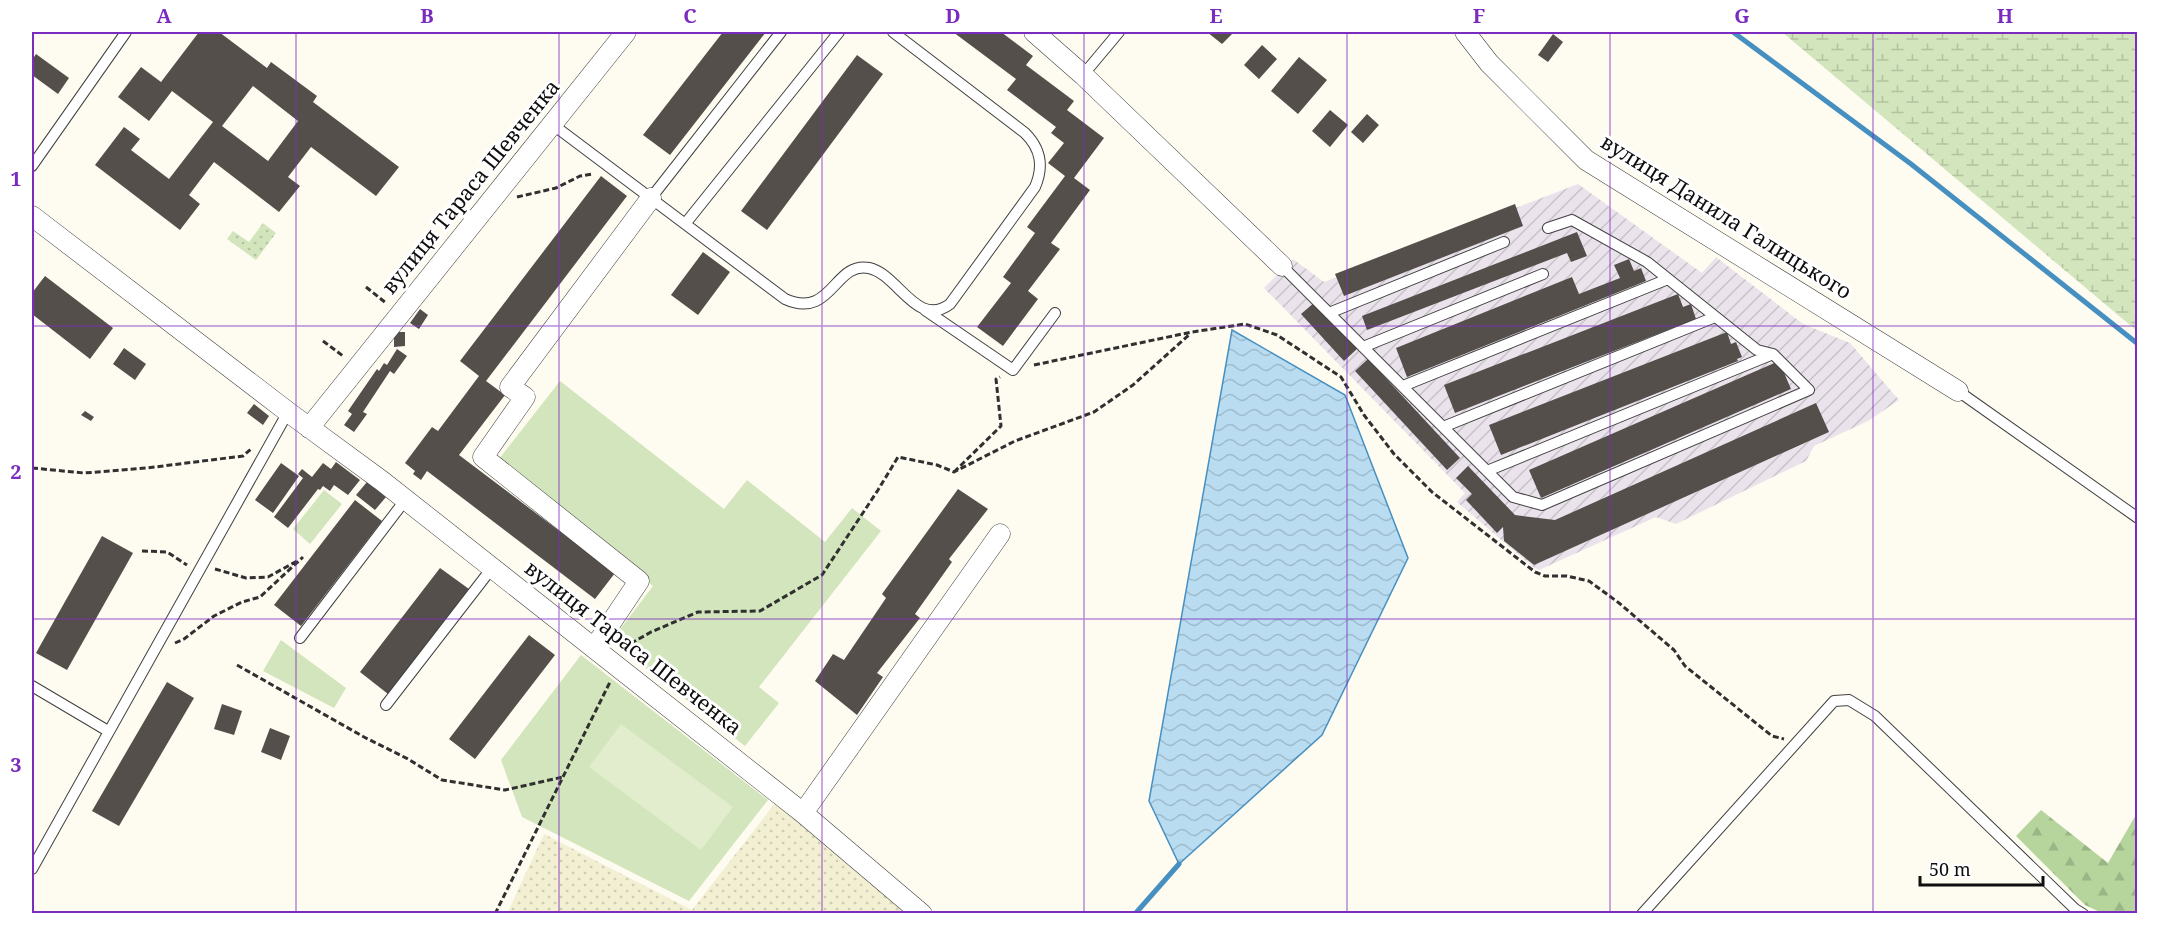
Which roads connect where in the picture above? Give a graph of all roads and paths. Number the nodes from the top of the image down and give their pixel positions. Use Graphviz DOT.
graph roads {
  1 [pos="126,32"];
  2 [pos="626,32"];
  3 [pos="782,32"];
  4 [pos="839,32"];
  5 [pos="893,32"];
  6 [pos="1034,32"];
  7 [pos="1119,32"];
  8 [pos="1465,32"];
  9 [pos="1083,75"];
  10 [pos="552,124"];
  11 [pos="32,166"];
  12 [pos="592,174"];
  13 [pos="514,198"];
  14 [pos="651,198"];
  15 [pos="32,216"];
  16 [pos="685,224"];
  17 [pos="1548,228"];
  18 [pos="1504,242"];
  19 [pos="1282,266"];
  20 [pos="1544,274"];
  21 [pos="1668,279"];
  22 [pos="366,287"];
  23 [pos="389,306"];
  24 [pos="922,309"];
  25 [pos="1055,313"];
  26 [pos="1329,313"];
  27 [pos="1715,317"];
  28 [pos="1192,332"];
  29 [pos="323,341"];
  30 [pos="1363,347"];
  31 [pos="1773,354"];
  32 [pos="357,367"];
  33 [pos="1014,370"];
  34 [pos="1402,386"];
  35 [pos="1958,391"];
  36 [pos="288,412"];
  37 [pos="1443,427"];
  38 [pos="309,428"];
  39 [pos="259,444"];
  40 [pos="32,468"];
  41 [pos="1487,471"];
  42 [pos="954,472"];
  43 [pos="406,500"];
  44 [pos="2138,518"];
  45 [pos="1000,534"];
  46 [pos="142,551"];
  47 [pos="492,568"];
  48 [pos="198,572"];
  49 [pos="300,638"];
  50 [pos="151,655"];
  51 [pos="606,657"];
  52 [pos="237,665"];
  53 [pos="32,686"];
  54 [pos="386,705"];
  55 [pos="108,731"];
  56 [pos="1797,742"];
  57 [pos="563,777"];
  58 [pos="803,813"];
  59 [pos="32,869"];
  60 [pos="495,914"];
  61 [pos="922,914"];
  62 [pos="1642,914"];
  63 [pos="2083,914"];
  1 -- 11 [label="lane"];
  2 -- 10 [label="street, вулиця Тараса Шевченка"];
  3 -- 14 [label="lane"];
  4 -- 16 [label="lane"];
  5 -- 24 [label="lane"];
  6 -- 9 [label="street"];
  7 -- 9 [label="lane"];
  8 -- 35 [label="street, вулиця Данила Галицького"];
  9 -- 19 [label="street"];
  10 -- 14 [label="lane"];
  10 -- 32 [label="street, вулиця Тараса Шевченка"];
  12 -- 13 [label="path"];
  14 -- 16 [label="lane"];
  14 -- 51 [label="street"];
  15 -- 36 [label="street, вулиця Тараса Шевченка"];
  16 -- 24 [label="lane"];
  17 -- 21 [label="lane"];
  18 -- 26 [label="lane"];
  19 -- 26 [label="lane"];
  20 -- 30 [label="lane"];
  21 -- 27 [label="lane"];
  21 -- 34 [label="lane"];
  22 -- 23 [label="path"];
  24 -- 33 [label="lane"];
  25 -- 33 [label="lane"];
  26 -- 30 [label="lane"];
  27 -- 31 [label="lane"];
  27 -- 37 [label="lane"];
  28 -- 33 [label="path"];
  28 -- 42 [label="path"];
  28 -- 56 [label="path"];
  29 -- 32 [label="path"];
  30 -- 34 [label="lane"];
  31 -- 41 [label="lane"];
  31 -- 41 [label="lane"];
  32 -- 38 [label="street, вулиця Тараса Шевченка"];
  33 -- 42 [label="path"];
  34 -- 37 [label="lane"];
  35 -- 44 [label="lane"];
  36 -- 38 [label="street, вулиця Тараса Шевченка"];
  36 -- 48 [label="lane"];
  37 -- 41 [label="lane"];
  38 -- 43 [label="street, вулиця Тараса Шевченка"];
  39 -- 40 [label="path"];
  42 -- 51 [label="path"];
  43 -- 47 [label="street, вулиця Тараса Шевченка"];
  43 -- 49 [label="lane"];
  45 -- 58 [label="street"];
  46 -- 48 [label="path"];
  47 -- 51 [label="street, вулиця Тараса Шевченка"];
  47 -- 54 [label="lane"];
  48 -- 50 [label="lane"];
  48 -- 50 [label="path"];
  50 -- 55 [label="lane"];
  51 -- 57 [label="path"];
  51 -- 58 [label="street, вулиця Тараса Шевченка"];
  52 -- 57 [label="path"];
  53 -- 55 [label="lane"];
  55 -- 59 [label="lane"];
  56 -- 62 [label="lane"];
  56 -- 63 [label="lane"];
  57 -- 60 [label="path"];
  58 -- 61 [label="street, вулиця Тараса Шевченка"];
}
